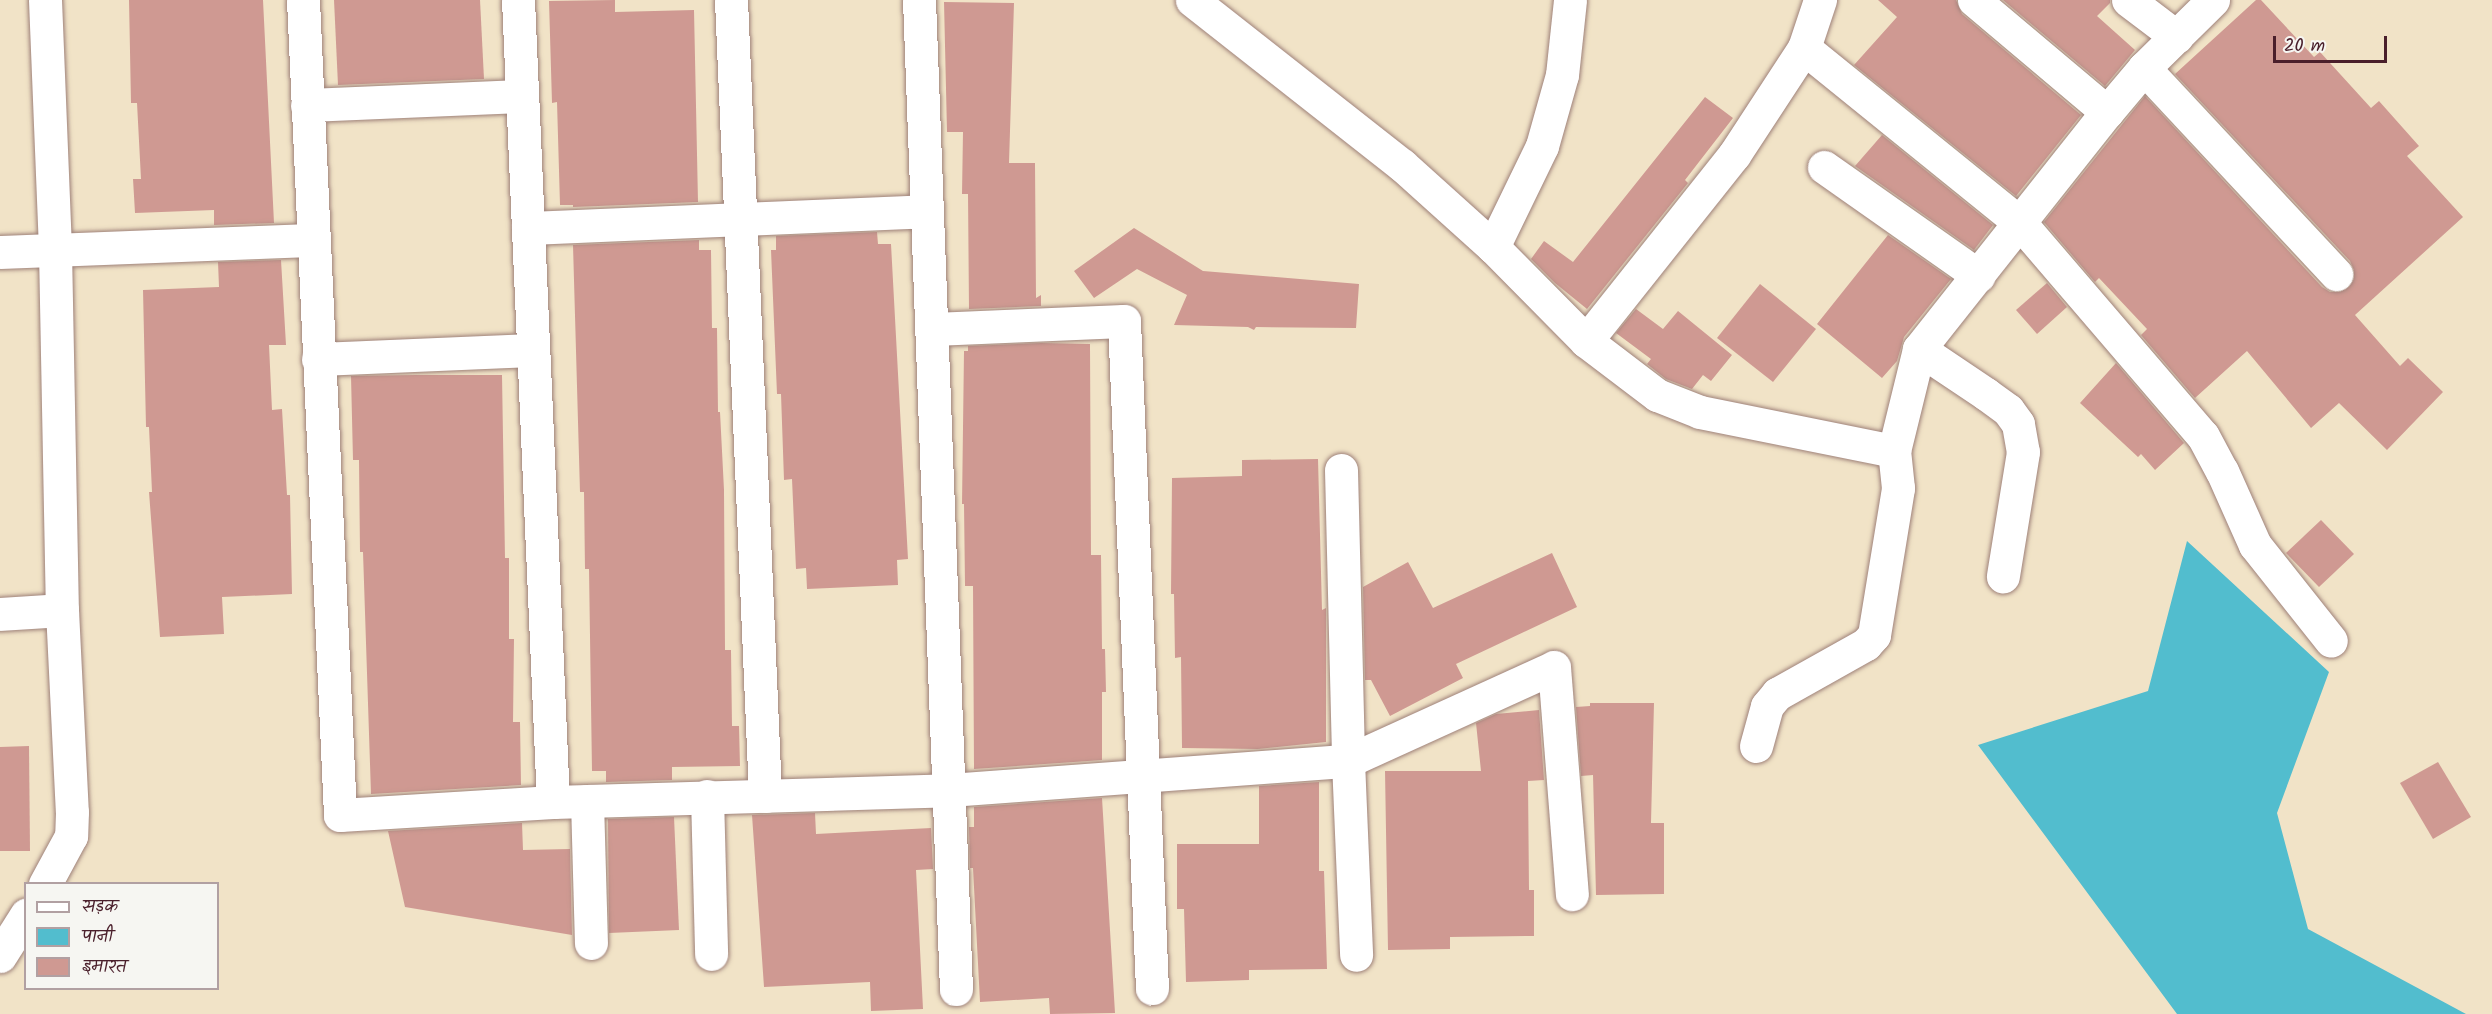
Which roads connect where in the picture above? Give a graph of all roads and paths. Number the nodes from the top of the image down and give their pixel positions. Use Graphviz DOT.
graph roads {
  1 [pos="45,0"];
  2 [pos="303,0"];
  3 [pos="518,0"];
  4 [pos="731,0"];
  5 [pos="919,0"];
  6 [pos="1192,0"];
  7 [pos="1570,0"];
  8 [pos="1820,0"];
  9 [pos="1974,0"];
  10 [pos="2128,0"];
  11 [pos="2213,0"];
  12 [pos="2177,37"];
  13 [pos="1804,48"];
  14 [pos="2144,68"];
  15 [pos="522,96"];
  16 [pos="307,105"];
  17 [pos="2107,112"];
  18 [pos="1824,167"];
  19 [pos="927,211"];
  20 [pos="740,219"];
  21 [pos="2020,224"];
  22 [pos="528,228"];
  23 [pos="313,240"];
  24 [pos="1493,247"];
  25 [pos="55,250"];
  26 [pos="0,252"];
  27 [pos="2336,274"];
  28 [pos="1979,276"];
  29 [pos="932,329"];
  30 [pos="1586,341"];
  31 [pos="1919,349"];
  32 [pos="533,350"];
  33 [pos="318,359"];
  34 [pos="1894,451"];
  35 [pos="1341,470"];
  36 [pos="2003,576"];
  37 [pos="62,610"];
  38 [pos="0,614"];
  39 [pos="2331,641"];
  40 [pos="1756,747"];
  41 [pos="1348,760"];
  42 [pos="1145,774"];
  43 [pos="949,790"];
  44 [pos="707,796"];
  45 [pos="765,796"];
  46 [pos="587,801"];
  47 [pos="553,802"];
  48 [pos="46,882"];
  49 [pos="1572,894"];
  50 [pos="24,918"];
  51 [pos="591,943"];
  52 [pos="711,954"];
  53 [pos="1356,955"];
  54 [pos="0,956"];
  55 [pos="1152,988"];
  56 [pos="956,989"];
  1 -- 25 [label="street"];
  2 -- 16 [label="street"];
  3 -- 15 [label="street"];
  4 -- 20 [label="street"];
  5 -- 19 [label="street"];
  6 -- 24 [label="street"];
  7 -- 24 [label="street"];
  8 -- 13 [label="street"];
  9 -- 17 [label="street"];
  10 -- 12 [label="street"];
  11 -- 12 [label="street"];
  12 -- 14 [label="street"];
  13 -- 21 [label="street"];
  13 -- 30 [label="street"];
  14 -- 17 [label="street"];
  14 -- 27 [label="street"];
  15 -- 16 [label="street"];
  15 -- 22 [label="street"];
  16 -- 23 [label="street"];
  17 -- 21 [label="street"];
  18 -- 28 [label="street"];
  19 -- 20 [label="street"];
  19 -- 29 [label="street"];
  20 -- 22 [label="street"];
  20 -- 45 [label="street"];
  21 -- 28 [label="street"];
  21 -- 39 [label="street"];
  22 -- 32 [label="street"];
  23 -- 25 [label="street"];
  23 -- 33 [label="street"];
  24 -- 30 [label="street"];
  25 -- 26 [label="street"];
  25 -- 37 [label="street"];
  28 -- 31 [label="street"];
  29 -- 42 [label="street"];
  29 -- 43 [label="street"];
  30 -- 34 [label="street"];
  31 -- 34 [label="street"];
  31 -- 36 [label="street"];
  32 -- 33 [label="street"];
  32 -- 47 [label="street"];
  33 -- 47 [label="street"];
  34 -- 40 [label="street"];
  35 -- 41 [label="street"];
  37 -- 38 [label="street"];
  37 -- 48 [label="street"];
  41 -- 42 [label="street"];
  41 -- 49 [label="street"];
  41 -- 53 [label="street"];
  42 -- 43 [label="street"];
  42 -- 55 [label="street"];
  43 -- 45 [label="street"];
  43 -- 56 [label="street"];
  44 -- 45 [label="street"];
  44 -- 46 [label="street"];
  44 -- 52 [label="street"];
  46 -- 47 [label="street"];
  46 -- 51 [label="street"];
  50 -- 54 [label="street"];
}
